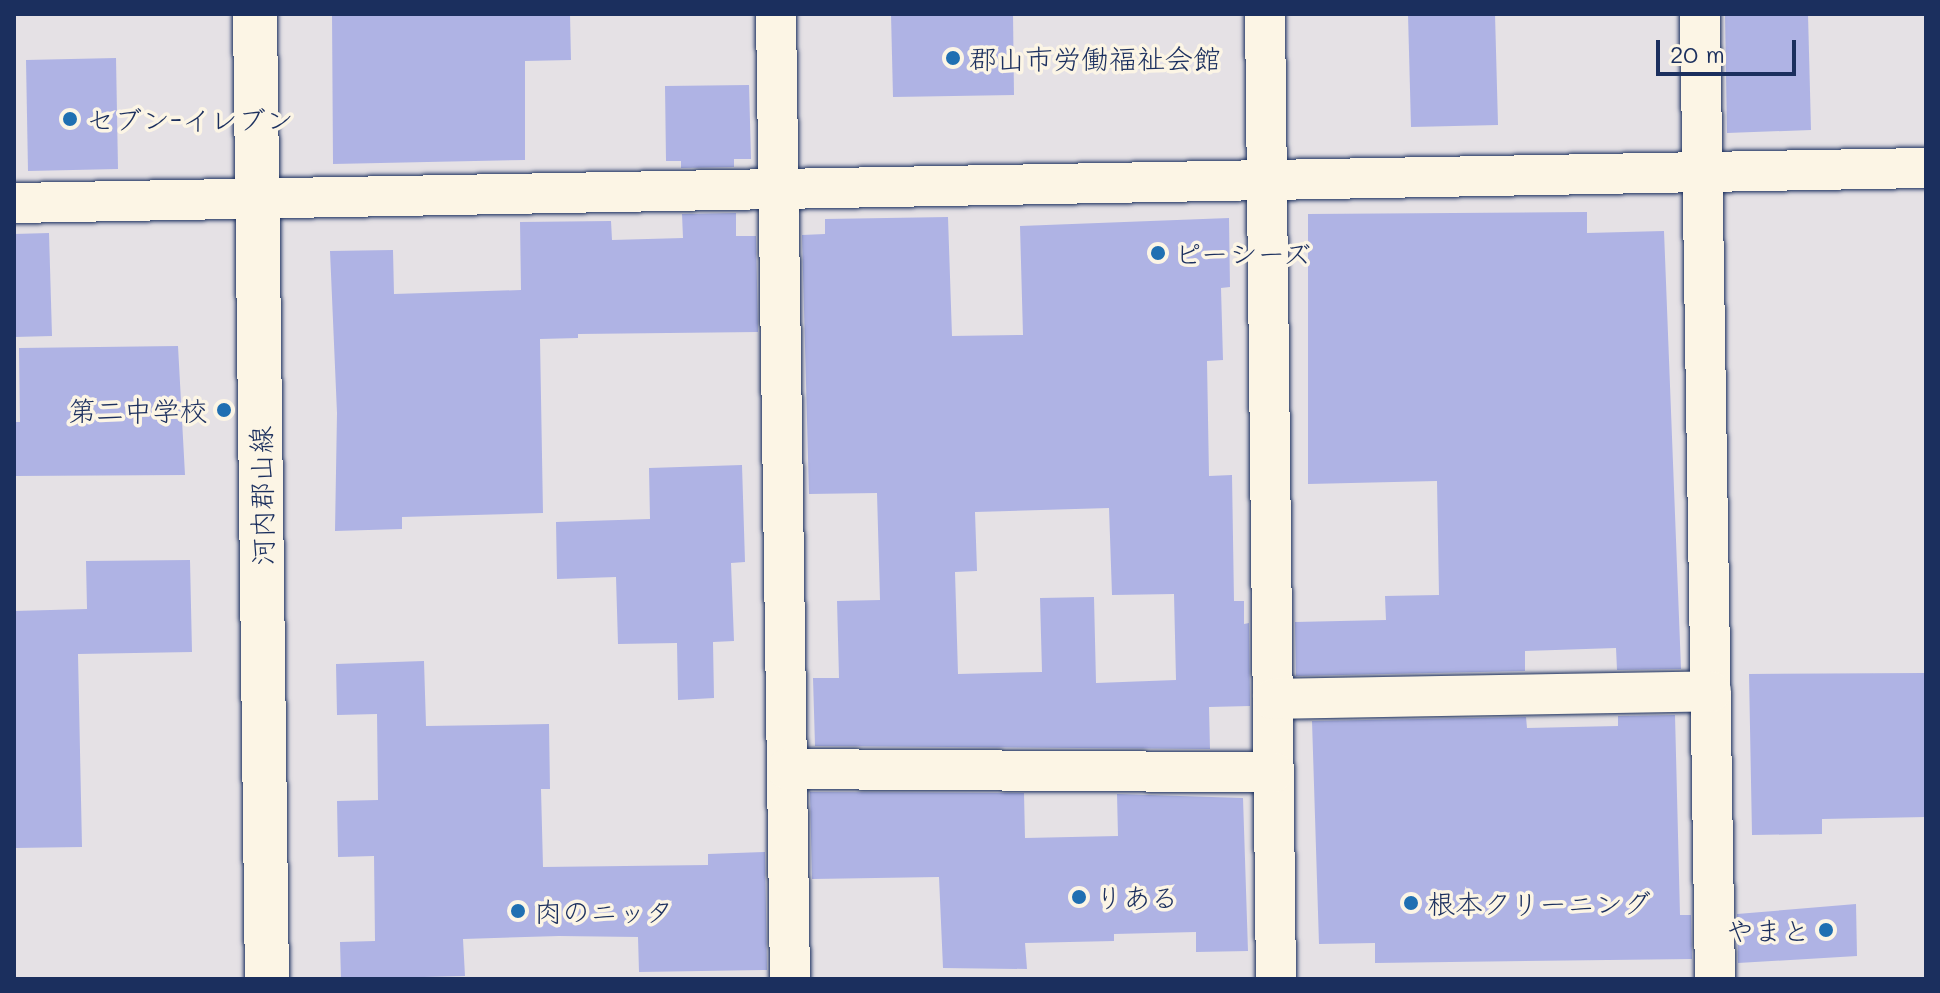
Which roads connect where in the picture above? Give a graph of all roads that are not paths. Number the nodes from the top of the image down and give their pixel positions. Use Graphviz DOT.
graph roads {
  1 [pos="255,14"];
  2 [pos="776,14"];
  3 [pos="1265,14"];
  4 [pos="1700,14"];
  5 [pos="1926,168"];
  6 [pos="1703,173"];
  7 [pos="1267,176"];
  8 [pos="777,190"];
  9 [pos="258,198"];
  10 [pos="14,203"];
  11 [pos="1711,691"];
  12 [pos="1273,699"];
  13 [pos="787,769"];
  14 [pos="1273,772"];
  15 [pos="267,979"];
  16 [pos="790,979"];
  17 [pos="1276,979"];
  18 [pos="1715,979"];
  1 -- 9 [label="main road, 河内郡山線"];
  2 -- 8 [label="street"];
  3 -- 7 [label="street"];
  4 -- 6 [label="street"];
  5 -- 6 [label="street"];
  6 -- 7 [label="street"];
  6 -- 11 [label="street"];
  7 -- 8 [label="street"];
  7 -- 12 [label="street"];
  8 -- 9 [label="street"];
  8 -- 13 [label="street"];
  9 -- 10 [label="street"];
  9 -- 15 [label="main road, 河内郡山線"];
  11 -- 12 [label="street"];
  11 -- 18 [label="street"];
  12 -- 14 [label="street"];
  13 -- 14 [label="street"];
  13 -- 16 [label="street"];
  14 -- 17 [label="street"];
}
